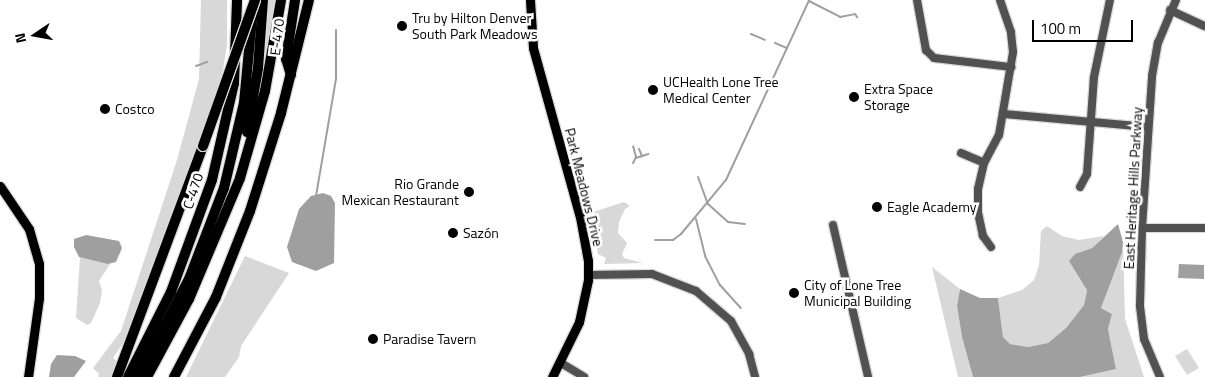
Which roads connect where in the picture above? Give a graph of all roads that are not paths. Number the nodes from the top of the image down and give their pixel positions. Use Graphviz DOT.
graph roads {
  1 [pos="237,0"];
  2 [pos="254,0"];
  3 [pos="263,0"];
  4 [pos="281,0"];
  5 [pos="296,0"];
  6 [pos="309,0"];
  7 [pos="530,0"];
  8 [pos="917,0"];
  9 [pos="1000,0"];
  10 [pos="1110,0"];
  11 [pos="1176,0"];
  12 [pos="1170,10"];
  13 [pos="1205,26"];
  14 [pos="1011,67"];
  15 [pos="291,76"];
  16 [pos="1004,114"];
  17 [pos="1090,124"];
  18 [pos="1147,127"];
  19 [pos="961,152"];
  20 [pos="984,163"];
  21 [pos="0,186"];
  22 [pos="1080,187"];
  23 [pos="233,191"];
  24 [pos="833,225"];
  25 [pos="1142,228"];
  26 [pos="1205,228"];
  27 [pos="991,247"];
  28 [pos="589,274"];
  29 [pos="561,363"];
  30 [pos="28,377"];
  31 [pos="117,377"];
  32 [pos="128,377"];
  33 [pos="138,377"];
  34 [pos="147,377"];
  35 [pos="174,377"];
  36 [pos="552,377"];
  37 [pos="584,377"];
  38 [pos="755,377"];
  39 [pos="868,377"];
  40 [pos="1160,377"];
  1 -- 32 [label="highway, C-470"];
  2 -- 31 [label="highway, bridge"];
  2 -- 33 [label="highway"];
  3 -- 23 [label="highway"];
  4 -- 23 [label="highway"];
  5 -- 15 [label="highway, E-470"];
  6 -- 15 [label="highway"];
  7 -- 28 [label="main road, Park Meadows Drive"];
  8 -- 14 [label="street"];
  9 -- 14 [label="street"];
  10 -- 17 [label="street"];
  11 -- 12 [label="street, East Heritage Hills Parkway"];
  12 -- 13 [label="street"];
  12 -- 18 [label="street, East Heritage Hills Parkway"];
  14 -- 16 [label="street"];
  15 -- 35 [label="highway"];
  16 -- 17 [label="street"];
  16 -- 20 [label="street"];
  17 -- 18 [label="street"];
  17 -- 22 [label="street"];
  18 -- 25 [label="street, East Heritage Hills Parkway"];
  19 -- 20 [label="street"];
  20 -- 27 [label="street"];
  21 -- 30 [label="main road"];
  23 -- 34 [label="highway"];
  24 -- 39 [label="street"];
  25 -- 26 [label="street"];
  25 -- 40 [label="street, East Heritage Hills Parkway"];
  28 -- 29 [label="main road, Park Meadows Drive"];
  28 -- 38 [label="street"];
  29 -- 36 [label="main road, Park Meadows Drive"];
  29 -- 37 [label="street"];
}
